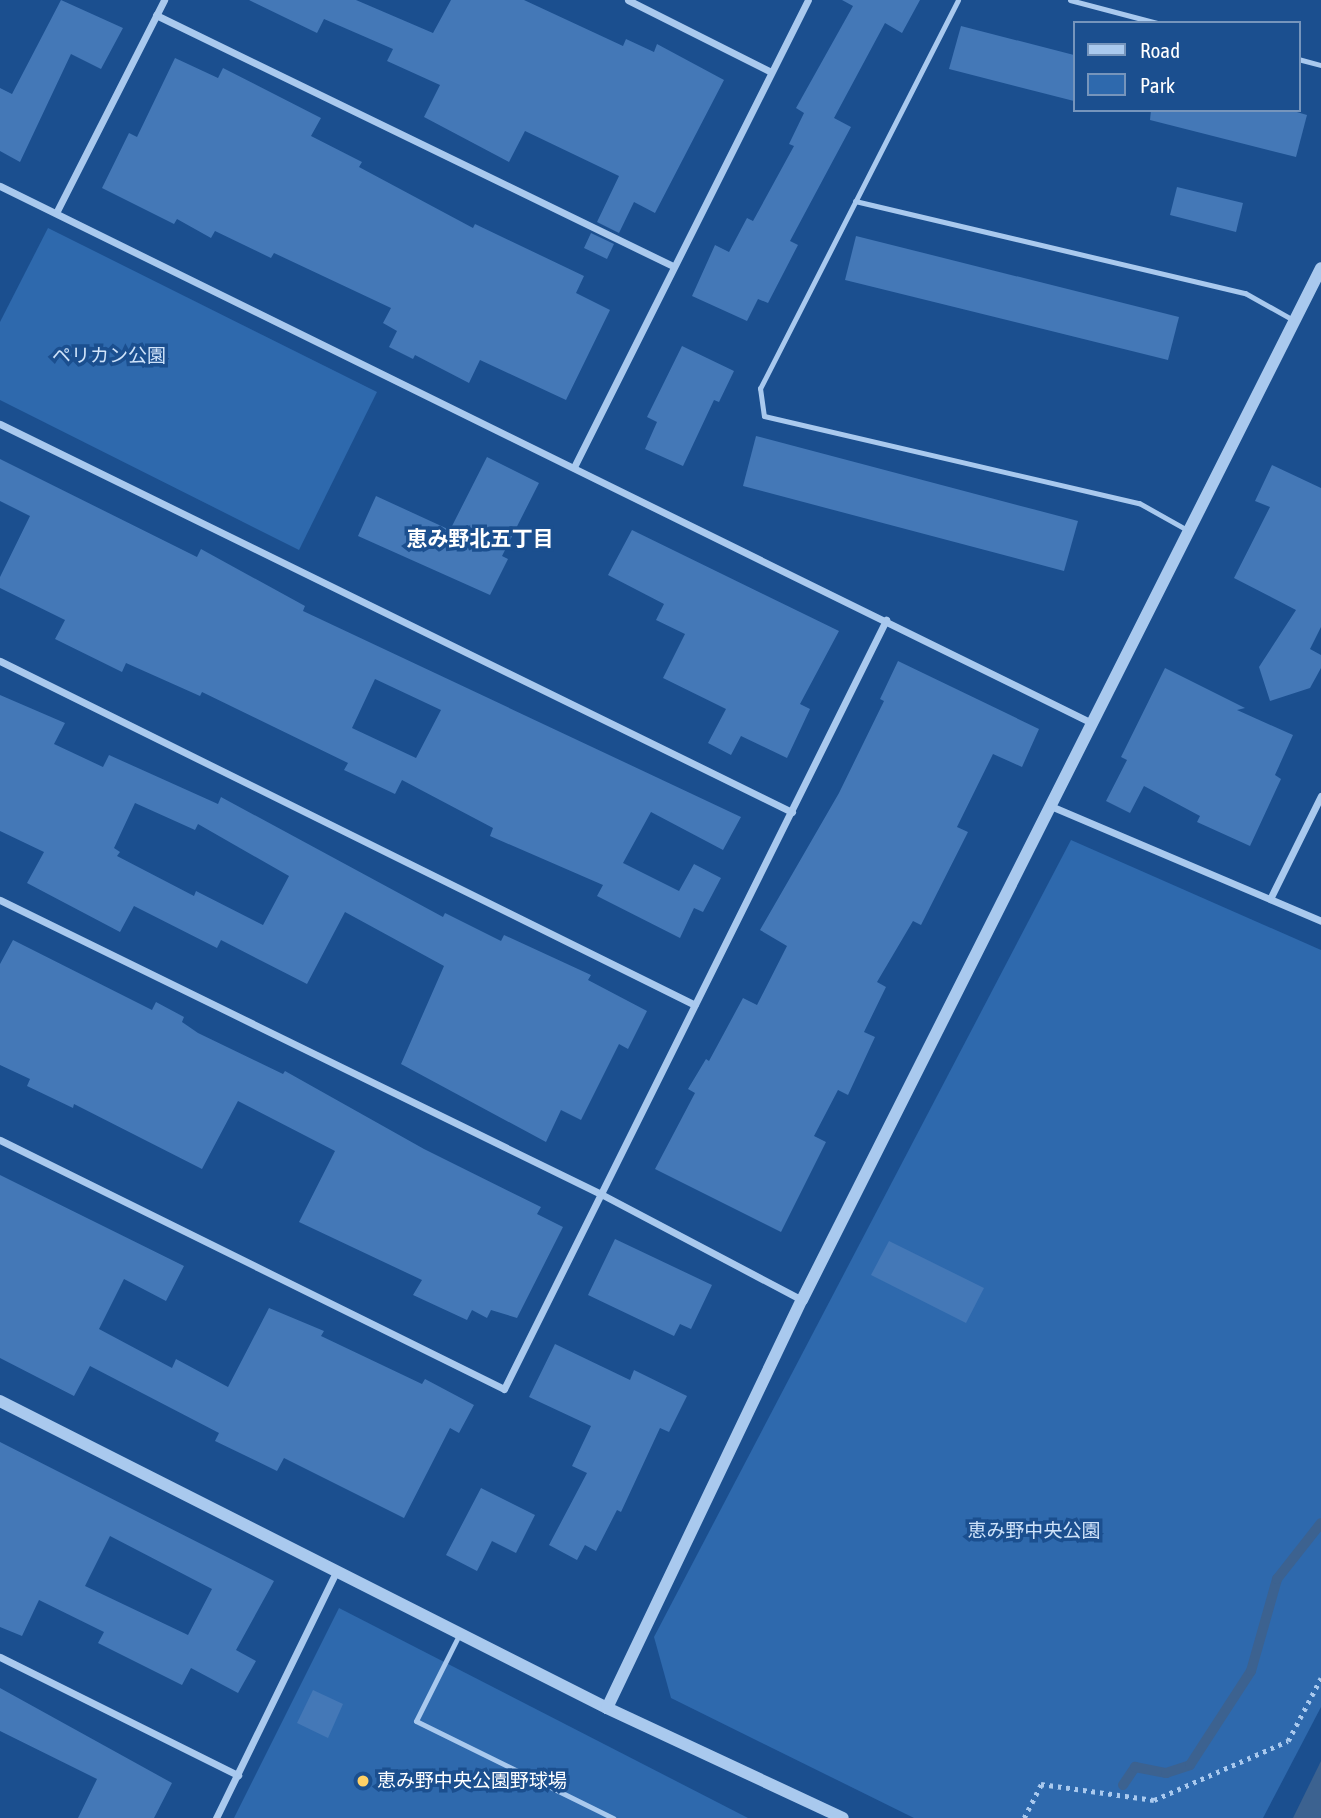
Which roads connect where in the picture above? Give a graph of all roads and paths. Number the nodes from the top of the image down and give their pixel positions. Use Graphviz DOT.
graph roads {
  1 [pos="164,0"];
  2 [pos="628,0"];
  3 [pos="808,0"];
  4 [pos="958,0"];
  5 [pos="1070,0"];
  6 [pos="156,15"];
  7 [pos="1149,21"];
  8 [pos="1300,60"];
  9 [pos="1321,65"];
  10 [pos="771,72"];
  11 [pos="0,186"];
  12 [pos="855,201"];
  13 [pos="56,213"];
  14 [pos="673,266"];
  15 [pos="1321,268"];
  16 [pos="1295,321"];
  17 [pos="0,424"];
  18 [pos="574,467"];
  19 [pos="1189,531"];
  20 [pos="886,620"];
  21 [pos="0,661"];
  22 [pos="1093,723"];
  23 [pos="1321,796"];
  24 [pos="1053,807"];
  25 [pos="792,812"];
  26 [pos="1270,899"];
  27 [pos="0,900"];
  28 [pos="1321,921"];
  29 [pos="695,1005"];
  30 [pos="0,1140"];
  31 [pos="601,1194"];
  32 [pos="802,1300"];
  33 [pos="0,1401"];
  34 [pos="338,1569"];
  35 [pos="461,1632"];
  36 [pos="0,1657"];
  37 [pos="1321,1678"];
  38 [pos="607,1708"];
  39 [pos="238,1775"];
  40 [pos="216,1818"];
  41 [pos="613,1818"];
  42 [pos="843,1818"];
  43 [pos="1024,1818"];
  1 -- 6 [label="street"];
  2 -- 10 [label="street"];
  3 -- 10 [label="street"];
  4 -- 12 [label="lane"];
  5 -- 7 [label="lane"];
  6 -- 13 [label="street"];
  6 -- 14 [label="street"];
  8 -- 9 [label="lane"];
  10 -- 14 [label="street"];
  11 -- 13 [label="street"];
  12 -- 16 [label="lane"];
  12 -- 19 [label="lane"];
  13 -- 18 [label="street"];
  14 -- 18 [label="street"];
  15 -- 16 [label="street"];
  16 -- 19 [label="street"];
  17 -- 25 [label="street"];
  18 -- 20 [label="street"];
  19 -- 22 [label="street"];
  20 -- 22 [label="street"];
  20 -- 25 [label="street"];
  21 -- 29 [label="street"];
  22 -- 24 [label="street"];
  23 -- 26 [label="street"];
  24 -- 26 [label="street"];
  24 -- 32 [label="street"];
  25 -- 29 [label="street"];
  26 -- 28 [label="street"];
  27 -- 31 [label="street"];
  29 -- 31 [label="street"];
  30 -- 31 [label="street"];
  31 -- 32 [label="street"];
  32 -- 38 [label="street"];
  33 -- 34 [label="street"];
  34 -- 35 [label="street"];
  34 -- 39 [label="street"];
  35 -- 38 [label="street"];
  35 -- 41 [label="lane"];
  36 -- 39 [label="street"];
  37 -- 43 [label="path"];
  38 -- 42 [label="street"];
  39 -- 40 [label="street"];
}
